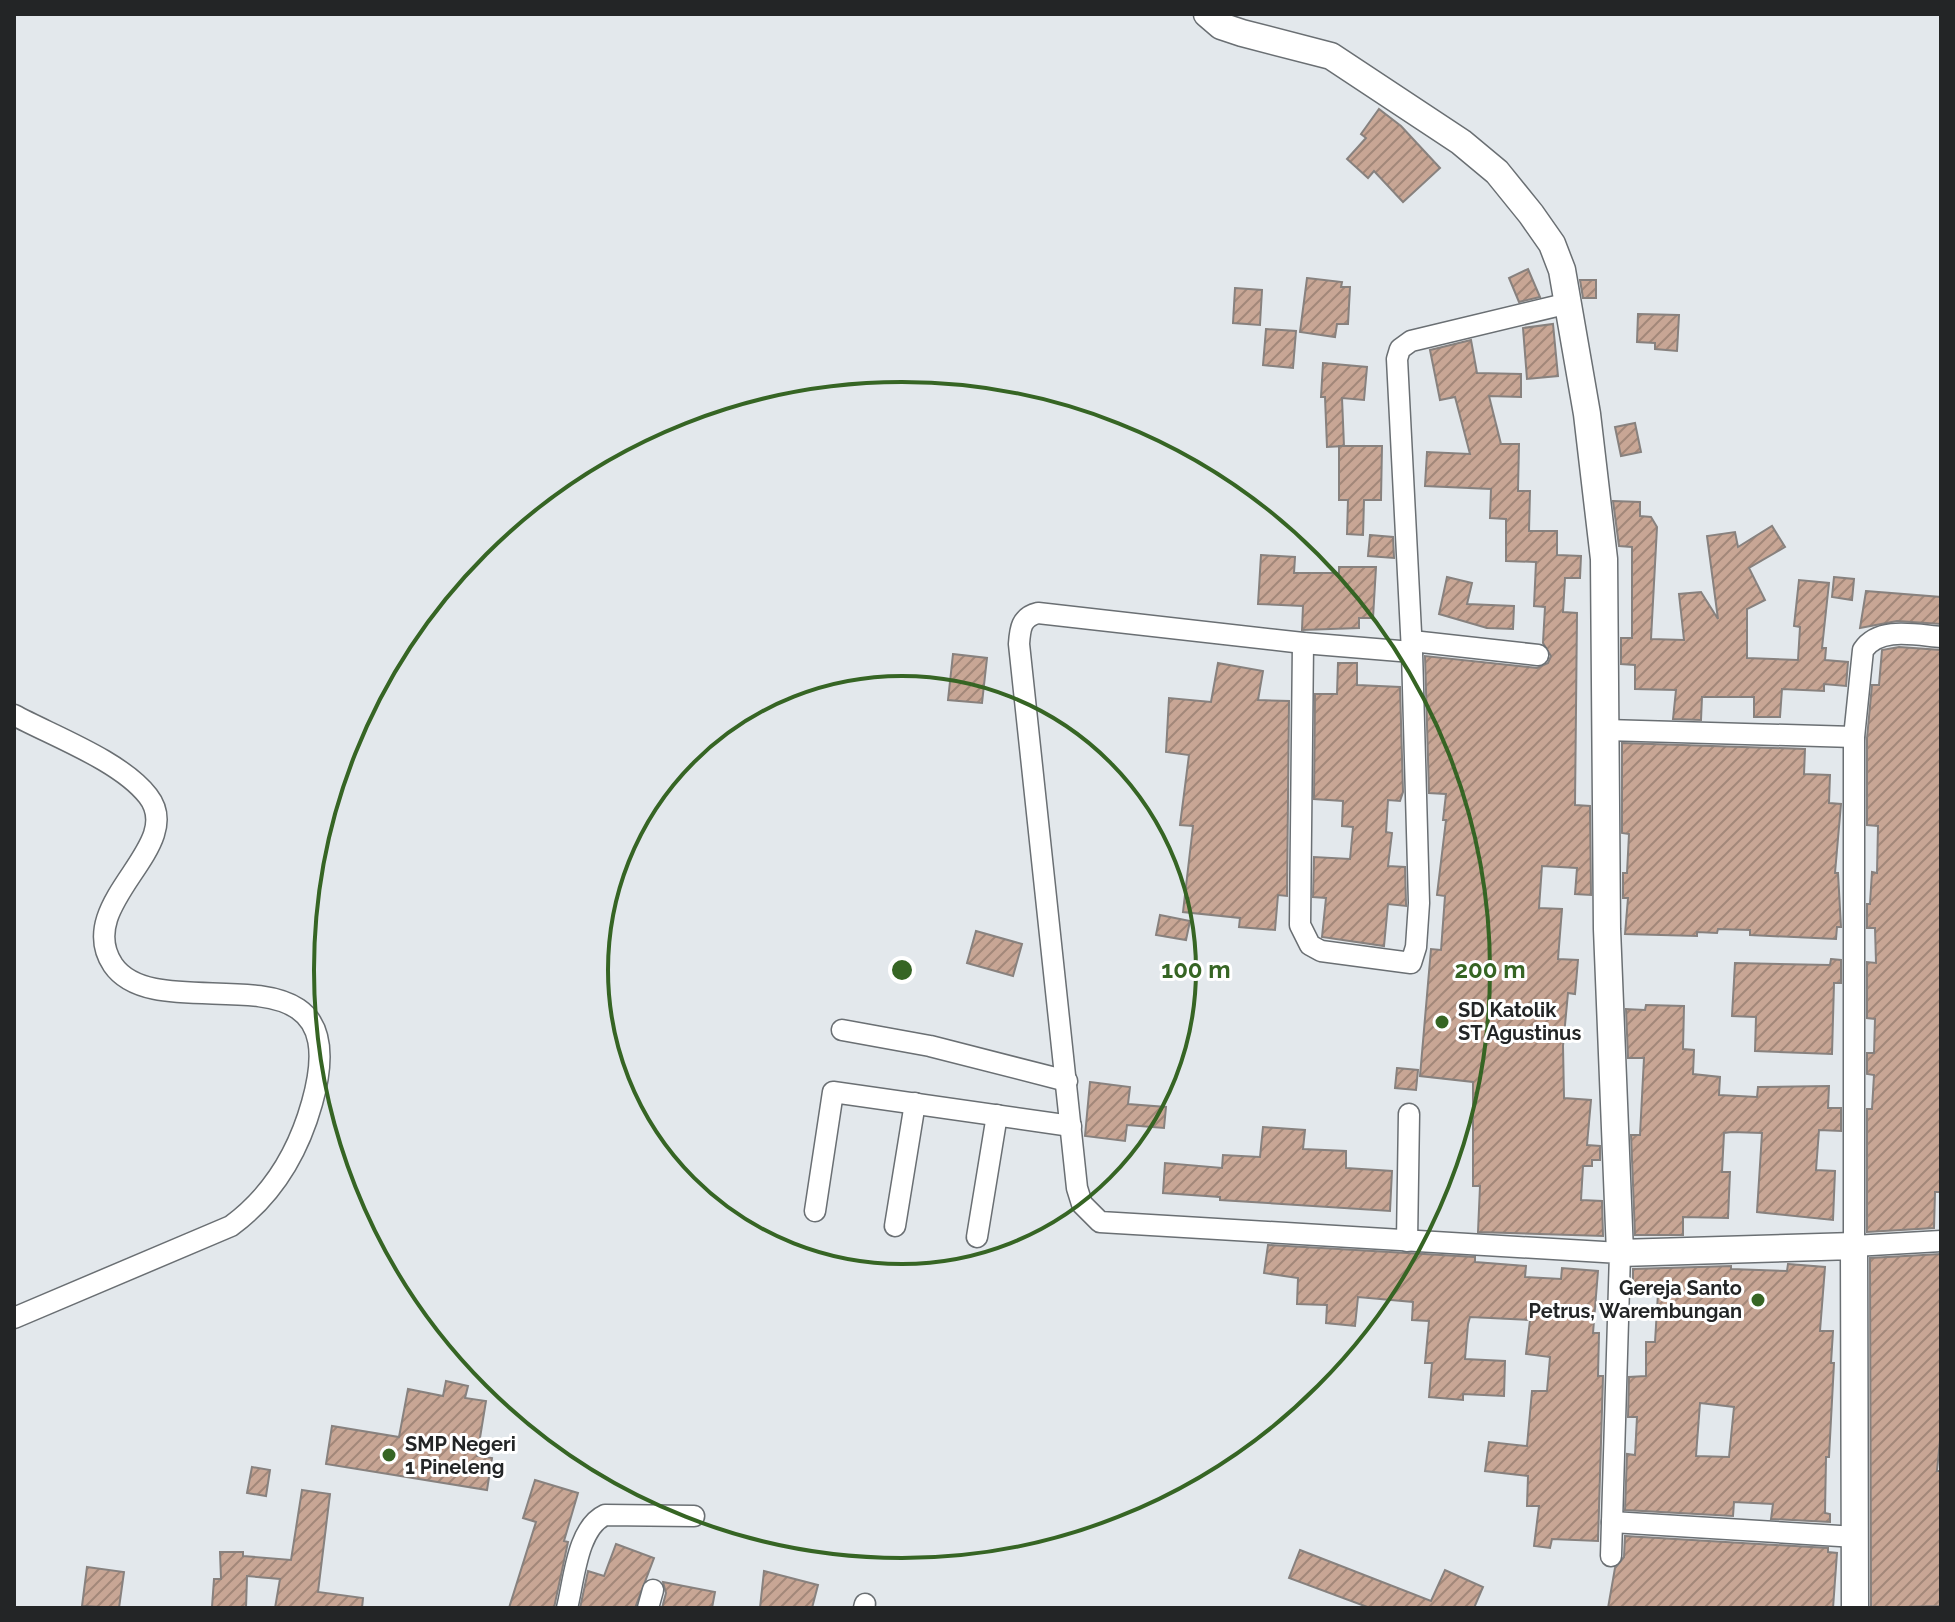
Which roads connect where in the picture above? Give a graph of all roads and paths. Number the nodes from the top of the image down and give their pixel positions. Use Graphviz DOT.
graph roads {
  1 [pos="1207,14"];
  2 [pos="1569,303"];
  3 [pos="1941,637"];
  4 [pos="1303,643"];
  5 [pos="1412,646"];
  6 [pos="1538,655"];
  7 [pos="14,715"];
  8 [pos="1606,730"];
  9 [pos="1854,737"];
  10 [pos="842,1030"];
  11 [pos="1067,1081"];
  12 [pos="915,1103"];
  13 [pos="1409,1114"];
  14 [pos="997,1115"];
  15 [pos="1071,1126"];
  16 [pos="815,1211"];
  17 [pos="895,1226"];
  18 [pos="977,1237"];
  19 [pos="1407,1241"];
  20 [pos="1941,1241"];
  21 [pos="1854,1246"];
  22 [pos="1620,1253"];
  23 [pos="14,1318"];
  24 [pos="694,1516"];
  25 [pos="1612,1522"];
  26 [pos="1856,1537"];
  27 [pos="1611,1556"];
  28 [pos="567,1608"];
  29 [pos="1855,1608"];
  1 -- 2 [label="street"];
  2 -- 5 [label="street"];
  2 -- 8 [label="street"];
  3 -- 9 [label="street"];
  4 -- 5 [label="street"];
  4 -- 5 [label="street"];
  4 -- 11 [label="street"];
  5 -- 6 [label="street"];
  7 -- 23 [label="street"];
  8 -- 9 [label="street"];
  8 -- 22 [label="street"];
  9 -- 21 [label="street"];
  10 -- 11 [label="street"];
  11 -- 15 [label="street"];
  12 -- 14 [label="street"];
  12 -- 16 [label="street"];
  12 -- 17 [label="street"];
  13 -- 19 [label="street"];
  14 -- 15 [label="street"];
  14 -- 18 [label="street"];
  15 -- 19 [label="street"];
  19 -- 22 [label="street"];
  20 -- 21 [label="street"];
  21 -- 22 [label="street"];
  21 -- 26 [label="street"];
  22 -- 25 [label="street"];
  24 -- 28 [label="street"];
  25 -- 26 [label="street"];
  25 -- 27 [label="street"];
  26 -- 29 [label="street"];
}
